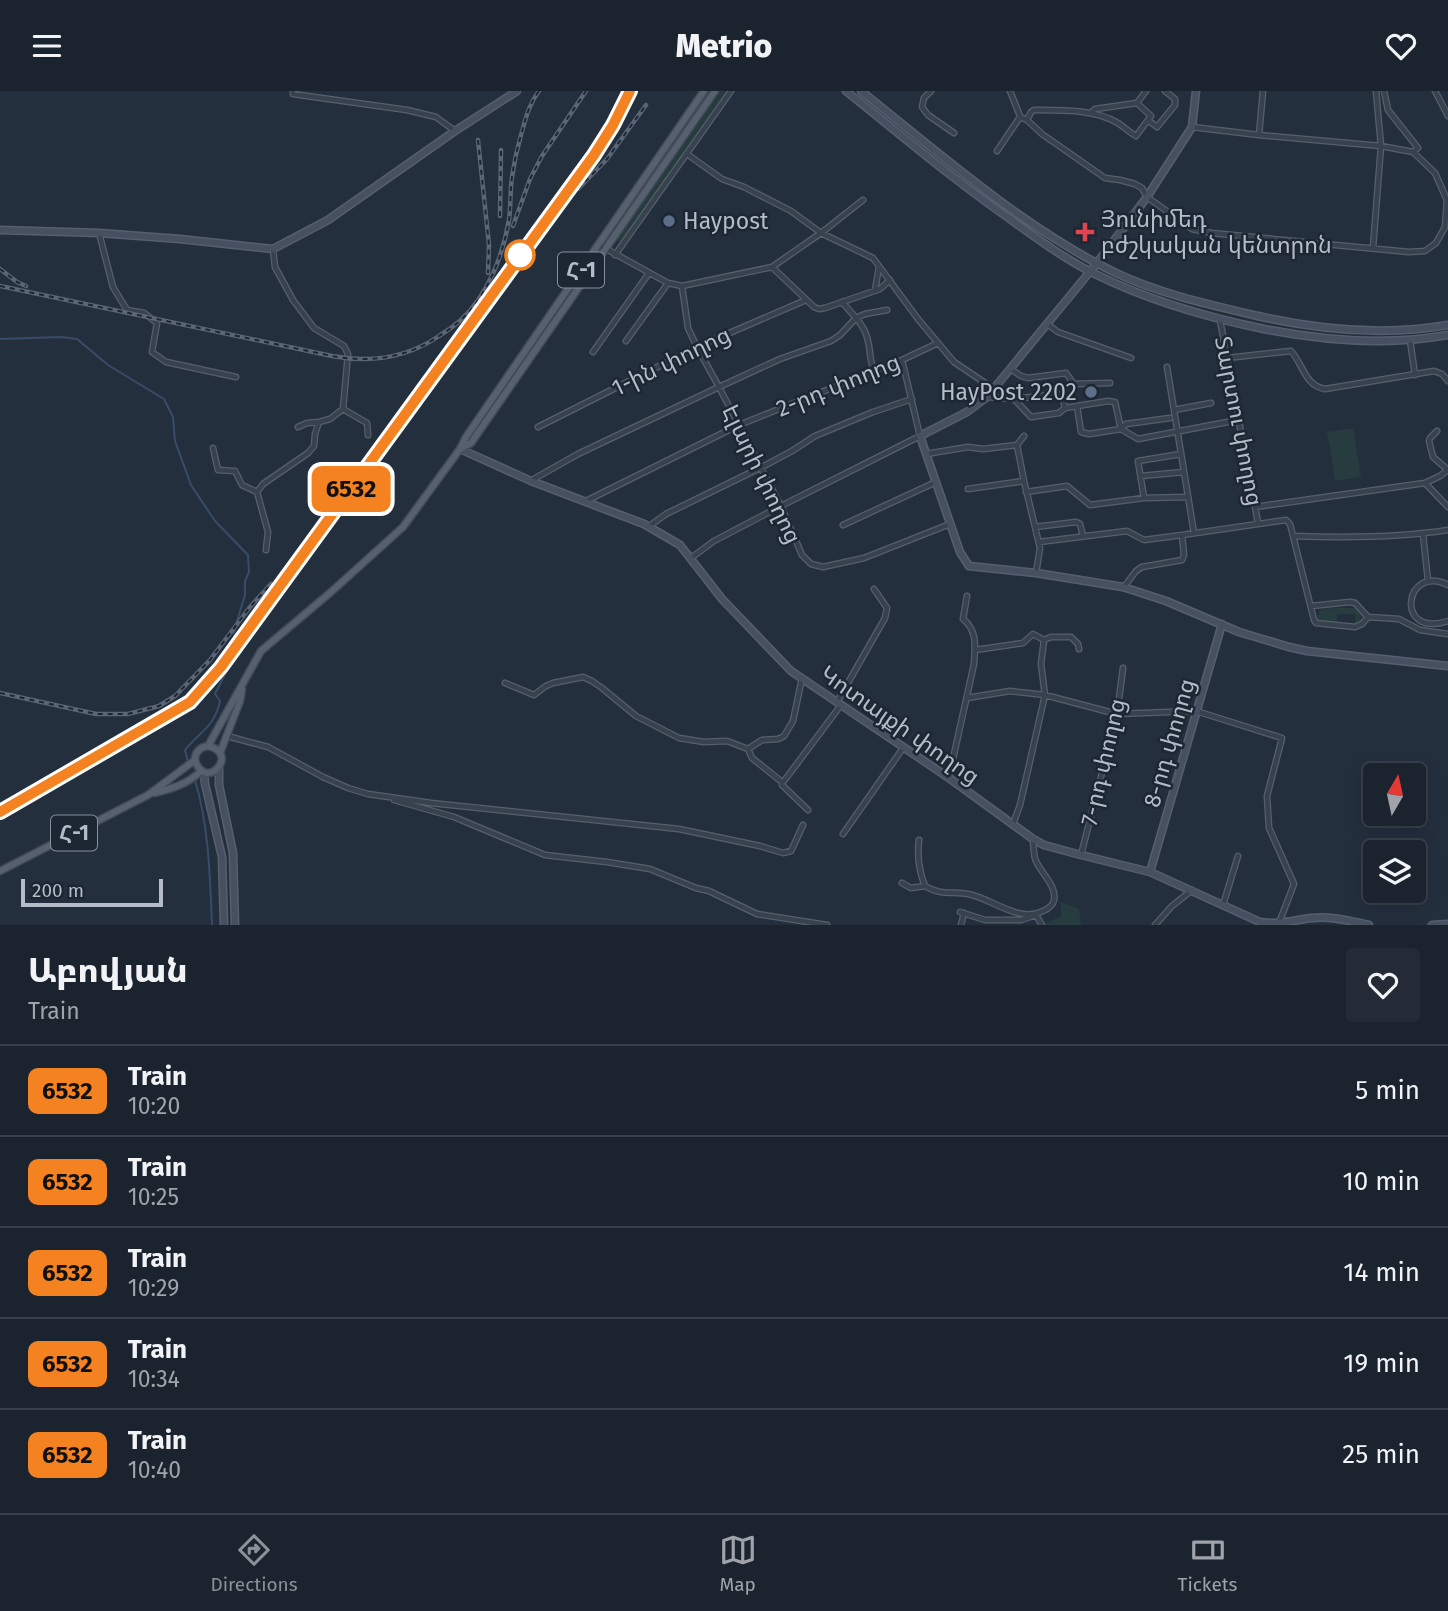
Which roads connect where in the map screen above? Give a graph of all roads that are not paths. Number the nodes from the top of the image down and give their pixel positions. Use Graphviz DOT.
graph roads {
  1 [pos="293,91"];
  2 [pos="517,91"];
  3 [pos="704,91"];
  4 [pos="715,91"];
  5 [pos="731,91"];
  6 [pos="846,91"];
  7 [pos="862,91"];
  8 [pos="930,91"];
  9 [pos="1010,91"];
  10 [pos="1146,91"];
  11 [pos="1165,91"];
  12 [pos="1196,91"];
  13 [pos="1263,91"];
  14 [pos="1376,91"];
  15 [pos="1384,91"];
  16 [pos="1435,91"];
  17 [pos="1137,103"];
  18 [pos="1090,113"];
  19 [pos="1448,115"];
  20 [pos="1020,117"];
  21 [pos="1027,120"];
  22 [pos="1148,120"];
  23 [pos="1192,127"];
  24 [pos="455,131"];
  25 [pos="954,133"];
  26 [pos="1259,135"];
  27 [pos="1381,146"];
  28 [pos="997,151"];
  29 [pos="1413,152"];
  30 [pos="687,154"];
  31 [pos="1147,197"];
  32 [pos="863,200"];
  33 [pos="0,230"];
  34 [pos="99,233"];
  35 [pos="821,233"];
  36 [pos="599,245"];
  37 [pos="1373,248"];
  38 [pos="273,249"];
  39 [pos="606,249"];
  40 [pos="615,255"];
  41 [pos="1097,263"];
  42 [pos="879,265"];
  43 [pos="772,267"];
  44 [pos="1090,271"];
  45 [pos="649,273"];
  46 [pos="890,280"];
  47 [pos="668,283"];
  48 [pos="682,286"];
  49 [pos="876,290"];
  50 [pos="806,300"];
  51 [pos="842,302"];
  52 [pos="887,310"];
  53 [pos="856,318"];
  54 [pos="1220,320"];
  55 [pos="1047,324"];
  56 [pos="1448,325"];
  57 [pos="1448,335"];
  58 [pos="1410,340"];
  59 [pos="626,341"];
  60 [pos="938,343"];
  61 [pos="697,347"];
  62 [pos="593,352"];
  63 [pos="1131,358"];
  64 [pos="1227,358"];
  65 [pos="902,360"];
  66 [pos="1167,367"];
  67 [pos="1011,369"];
  68 [pos="874,370"];
  69 [pos="1415,375"];
  70 [pos="236,377"];
  71 [pos="1448,381"];
  72 [pos="1110,383"];
  73 [pos="719,387"];
  74 [pos="994,389"];
  75 [pos="987,397"];
  76 [pos="912,399"];
  77 [pos="1014,399"];
  78 [pos="1211,403"];
  79 [pos="1077,406"];
  80 [pos="1065,408"];
  81 [pos="343,409"];
  82 [pos="1174,410"];
  83 [pos="1170,418"];
  84 [pos="1238,420"];
  85 [pos="319,422"];
  86 [pos="739,425"];
  87 [pos="298,427"];
  88 [pos="538,427"];
  89 [pos="1121,429"];
  90 [pos="1437,431"];
  91 [pos="1176,432"];
  92 [pos="368,435"];
  93 [pos="920,436"];
  94 [pos="1024,436"];
  95 [pos="1017,445"];
  96 [pos="214,448"];
  97 [pos="460,449"];
  98 [pos="926,454"];
  99 [pos="1181,454"];
  100 [pos="760,468"];
  101 [pos="1448,470"];
  102 [pos="1184,472"];
  103 [pos="1141,476"];
  104 [pos="531,481"];
  105 [pos="1024,481"];
  106 [pos="936,482"];
  107 [pos="1425,483"];
  108 [pos="968,489"];
  109 [pos="257,492"];
  110 [pos="1026,492"];
  111 [pos="1188,497"];
  112 [pos="1144,498"];
  113 [pos="586,501"];
  114 [pos="781,506"];
  115 [pos="1255,507"];
  116 [pos="1448,507"];
  117 [pos="1258,523"];
  118 [pos="950,524"];
  119 [pos="843,525"];
  120 [pos="648,527"];
  121 [pos="1035,527"];
  122 [pos="1448,530"];
  123 [pos="1194,533"];
  124 [pos="1423,534"];
  125 [pos="1182,535"];
  126 [pos="1293,536"];
  127 [pos="1083,537"];
  128 [pos="1039,542"];
  129 [pos="266,550"];
  130 [pos="691,558"];
  131 [pos="1037,573"];
  132 [pos="1428,581"];
  133 [pos="1448,585"];
  134 [pos="1124,587"];
  135 [pos="874,589"];
  136 [pos="967,596"];
  137 [pos="1311,606"];
  138 [pos="1368,617"];
  139 [pos="1448,621"];
  140 [pos="1222,624"];
  141 [pos="1448,634"];
  142 [pos="1044,640"];
  143 [pos="1079,649"];
  144 [pos="975,650"];
  145 [pos="1448,666"];
  146 [pos="1123,668"];
  147 [pos="802,678"];
  148 [pos="505,683"];
  149 [pos="243,684"];
  150 [pos="1045,695"];
  151 [pos="967,698"];
  152 [pos="839,703"];
  153 [pos="1196,711"];
  154 [pos="1117,714"];
  155 [pos="227,736"];
  156 [pos="208,746"];
  157 [pos="903,748"];
  158 [pos="748,749"];
  159 [pos="220,753"];
  160 [pos="195,760"];
  161 [pos="219,768"];
  162 [pos="203,771"];
  163 [pos="949,778"];
  164 [pos="782,782"];
  165 [pos="148,795"];
  166 [pos="382,796"];
  167 [pos="808,810"];
  168 [pos="803,825"];
  169 [pos="1012,825"];
  170 [pos="844,834"];
  171 [pos="1033,839"];
  172 [pos="919,840"];
  173 [pos="1081,855"];
  174 [pos="1238,856"];
  175 [pos="0,871"];
  176 [pos="1150,872"];
  177 [pos="902,883"];
  178 [pos="925,886"];
  179 [pos="1192,890"];
  180 [pos="1223,905"];
  181 [pos="1036,915"];
  182 [pos="1040,924"];
  183 [pos="1268,924"];
  184 [pos="1279,924"];
  185 [pos="1448,924"];
  186 [pos="224,925"];
  187 [pos="236,925"];
  188 [pos="827,925"];
  189 [pos="961,925"];
  190 [pos="1155,925"];
  191 [pos="1369,925"];
  192 [pos="1432,925"];
  1 -- 24 [label="street"];
  2 -- 24 [label="main road"];
  3 -- 36 [label="main road, Հ-1"];
  4 -- 39 [label="main road, Հ-1"];
  5 -- 30 [label="street"];
  6 -- 44 [label="main road"];
  7 -- 41 [label="main road"];
  8 -- 25 [label="street"];
  9 -- 20 [label="street"];
  10 -- 17 [label="street"];
  11 -- 22 [label="street"];
  12 -- 23 [label="main road"];
  13 -- 26 [label="street"];
  14 -- 27 [label="street"];
  15 -- 29 [label="street"];
  16 -- 19 [label="street"];
  17 -- 18 [label="street"];
  17 -- 22 [label="street"];
  18 -- 21 [label="street"];
  18 -- 22 [label="street"];
  20 -- 21 [label="street"];
  20 -- 28 [label="street"];
  21 -- 31 [label="street"];
  23 -- 26 [label="street"];
  23 -- 31 [label="main road"];
  24 -- 38 [label="main road"];
  26 -- 27 [label="street"];
  27 -- 29 [label="street"];
  27 -- 37 [label="street"];
  29 -- 37 [label="street"];
  30 -- 35 [label="street"];
  30 -- 40 [label="street"];
  31 -- 37 [label="street"];
  31 -- 41 [label="main road"];
  32 -- 35 [label="street"];
  33 -- 34 [label="main road"];
  34 -- 38 [label="main road"];
  34 -- 70 [label="street"];
  35 -- 42 [label="street"];
  35 -- 43 [label="street"];
  36 -- 39 [label="street"];
  36 -- 97 [label="main road, Հ-1"];
  38 -- 81 [label="street"];
  39 -- 40 [label="street"];
  39 -- 97 [label="main road, Հ-1"];
  40 -- 45 [label="street"];
  41 -- 44 [label="main road"];
  41 -- 56 [label="main road"];
  42 -- 46 [label="street"];
  42 -- 49 [label="street"];
  43 -- 48 [label="street"];
  43 -- 50 [label="street"];
  44 -- 54 [label="main road"];
  44 -- 55 [label="main road"];
  45 -- 47 [label="street"];
  45 -- 62 [label="street"];
  46 -- 49 [label="street"];
  46 -- 60 [label="street"];
  47 -- 48 [label="street"];
  47 -- 59 [label="street"];
  48 -- 61 [label="street, Էլարի փողոց"];
  49 -- 51 [label="street"];
  50 -- 51 [label="street"];
  50 -- 61 [label="street, 1-ին փողոց"];
  51 -- 53 [label="street"];
  52 -- 53 [label="street"];
  53 -- 68 [label="street"];
  53 -- 73 [label="street"];
  54 -- 58 [label="main road"];
  54 -- 64 [label="street, Տարտու փողոց"];
  55 -- 63 [label="street"];
  55 -- 67 [label="main road"];
  57 -- 58 [label="main road"];
  58 -- 69 [label="street"];
  60 -- 65 [label="street, 2-րդ փողոց"];
  60 -- 74 [label="street"];
  61 -- 73 [label="street, Էլարի փողոց"];
  61 -- 88 [label="street, 1-ին փողոց"];
  64 -- 69 [label="street"];
  64 -- 84 [label="street, Տարտու փողոց"];
  65 -- 68 [label="street, 2-րդ փողոց"];
  65 -- 76 [label="street"];
  66 -- 82 [label="street"];
  67 -- 72 [label="street"];
  67 -- 74 [label="main road"];
  68 -- 86 [label="street, 2-րդ փողոց"];
  69 -- 71 [label="street"];
  73 -- 86 [label="street, Էլարի փողոց"];
  73 -- 104 [label="street"];
  74 -- 75 [label="main road"];
  75 -- 77 [label="street"];
  75 -- 93 [label="main road"];
  76 -- 93 [label="street"];
  76 -- 100 [label="street"];
  77 -- 80 [label="street"];
  77 -- 80 [label="street"];
  78 -- 82 [label="street"];
  79 -- 80 [label="street"];
  79 -- 89 [label="street"];
  79 -- 89 [label="street"];
  81 -- 85 [label="street"];
  81 -- 92 [label="street"];
  82 -- 91 [label="street"];
  83 -- 89 [label="street"];
  84 -- 91 [label="street"];
  84 -- 115 [label="street, Տարտու փողոց"];
  85 -- 87 [label="street"];
  85 -- 109 [label="street"];
  86 -- 100 [label="street, Էլարի փողոց"];
  86 -- 113 [label="street, 2-րդ փողոց"];
  89 -- 91 [label="street"];
  90 -- 101 [label="street"];
  91 -- 99 [label="street"];
  93 -- 98 [label="main road"];
  93 -- 114 [label="street"];
  94 -- 95 [label="street"];
  95 -- 98 [label="street"];
  95 -- 105 [label="street"];
  96 -- 109 [label="street"];
  97 -- 104 [label="main road, Կոտայքի փողոց"];
  97 -- 149 [label="main road, Հ-1"];
  98 -- 106 [label="main road"];
  99 -- 102 [label="street"];
  99 -- 103 [label="street"];
  100 -- 114 [label="street, Էլարի փողոց"];
  100 -- 120 [label="street"];
  101 -- 107 [label="street"];
  102 -- 103 [label="street"];
  102 -- 111 [label="street"];
  103 -- 112 [label="street"];
  104 -- 113 [label="main road, Կոտայքի փողոց"];
  105 -- 108 [label="street"];
  105 -- 110 [label="street"];
  106 -- 118 [label="main road"];
  106 -- 119 [label="street"];
  107 -- 115 [label="street"];
  107 -- 116 [label="street"];
  109 -- 129 [label="street"];
  110 -- 112 [label="street"];
  110 -- 121 [label="street"];
  111 -- 112 [label="street"];
  111 -- 123 [label="street"];
  113 -- 120 [label="main road, Կոտայքի փողոց"];
  114 -- 118 [label="street, Էլարի փողոց"];
  114 -- 130 [label="street"];
  115 -- 117 [label="street, Տարտու փողոց"];
  117 -- 123 [label="street"];
  117 -- 126 [label="street"];
  118 -- 131 [label="main road"];
  120 -- 130 [label="main road, Կոտայքի փողոց"];
  121 -- 127 [label="street"];
  121 -- 128 [label="street"];
  122 -- 124 [label="street"];
  123 -- 125 [label="street"];
  124 -- 126 [label="street"];
  124 -- 132 [label="street"];
  125 -- 127 [label="street"];
  125 -- 134 [label="street"];
  126 -- 137 [label="street"];
  127 -- 128 [label="street"];
  128 -- 131 [label="street"];
  130 -- 147 [label="main road, Կոտայքի փողոց"];
  131 -- 134 [label="main road"];
  132 -- 133 [label="street"];
  132 -- 139 [label="street"];
  134 -- 140 [label="main road"];
  135 -- 152 [label="street"];
  136 -- 144 [label="street"];
  137 -- 138 [label="street"];
  137 -- 138 [label="street"];
  138 -- 141 [label="street"];
  140 -- 145 [label="main road"];
  140 -- 153 [label="main road, 8-րդ փողոց"];
  142 -- 143 [label="street"];
  142 -- 144 [label="street"];
  142 -- 150 [label="street"];
  144 -- 151 [label="street"];
  146 -- 154 [label="street, 7-րդ փողոց"];
  147 -- 152 [label="main road, Կոտայքի փողոց"];
  147 -- 158 [label="street"];
  148 -- 158 [label="street"];
  149 -- 155 [label="main road, Հ-1"];
  149 -- 156 [label="main road, Հ-1"];
  150 -- 151 [label="street"];
  150 -- 154 [label="street"];
  150 -- 169 [label="street"];
  151 -- 163 [label="street"];
  152 -- 157 [label="main road, Կոտայքի փողոց"];
  152 -- 164 [label="street"];
  153 -- 154 [label="street"];
  153 -- 176 [label="main road, 8-րդ փողոց"];
  153 -- 184 [label="street"];
  154 -- 173 [label="street, 7-րդ փողոց"];
  155 -- 159 [label="main road, Հ-1"];
  155 -- 166 [label="street"];
  156 -- 159 [label="main road"];
  156 -- 160 [label="main road, Հ-1"];
  157 -- 163 [label="main road, Կոտայքի փողոց"];
  157 -- 170 [label="street"];
  158 -- 164 [label="street"];
  159 -- 161 [label="main road, Հ-1"];
  160 -- 162 [label="main road"];
  160 -- 165 [label="main road, Հ-1"];
  161 -- 162 [label="main road, Հ-1"];
  161 -- 187 [label="main road"];
  162 -- 165 [label="main road, Հ-1"];
  162 -- 186 [label="main road"];
  163 -- 169 [label="main road, Կոտայքի փողոց"];
  164 -- 167 [label="street"];
  165 -- 175 [label="main road, Հ-1"];
  166 -- 168 [label="street"];
  166 -- 188 [label="street"];
  169 -- 171 [label="main road, Կոտայքի փողոց"];
  171 -- 173 [label="main road, Կոտայքի փողոց"];
  171 -- 181 [label="street"];
  172 -- 178 [label="street"];
  173 -- 176 [label="main road, Կոտայքի փողոց"];
  174 -- 180 [label="street"];
  176 -- 179 [label="main road, Կոտայքի փողոց"];
  177 -- 178 [label="street"];
  178 -- 181 [label="street"];
  179 -- 180 [label="main road, Կոտայքի փողոց"];
  179 -- 190 [label="street"];
  180 -- 183 [label="main road, Կոտայքի փողոց"];
  181 -- 182 [label="street"];
  181 -- 189 [label="street"];
  183 -- 184 [label="main road, Կոտայքի փողոց"];
  184 -- 191 [label="main road, Կոտայքի փողոց"];
  185 -- 192 [label="main road"];
}
